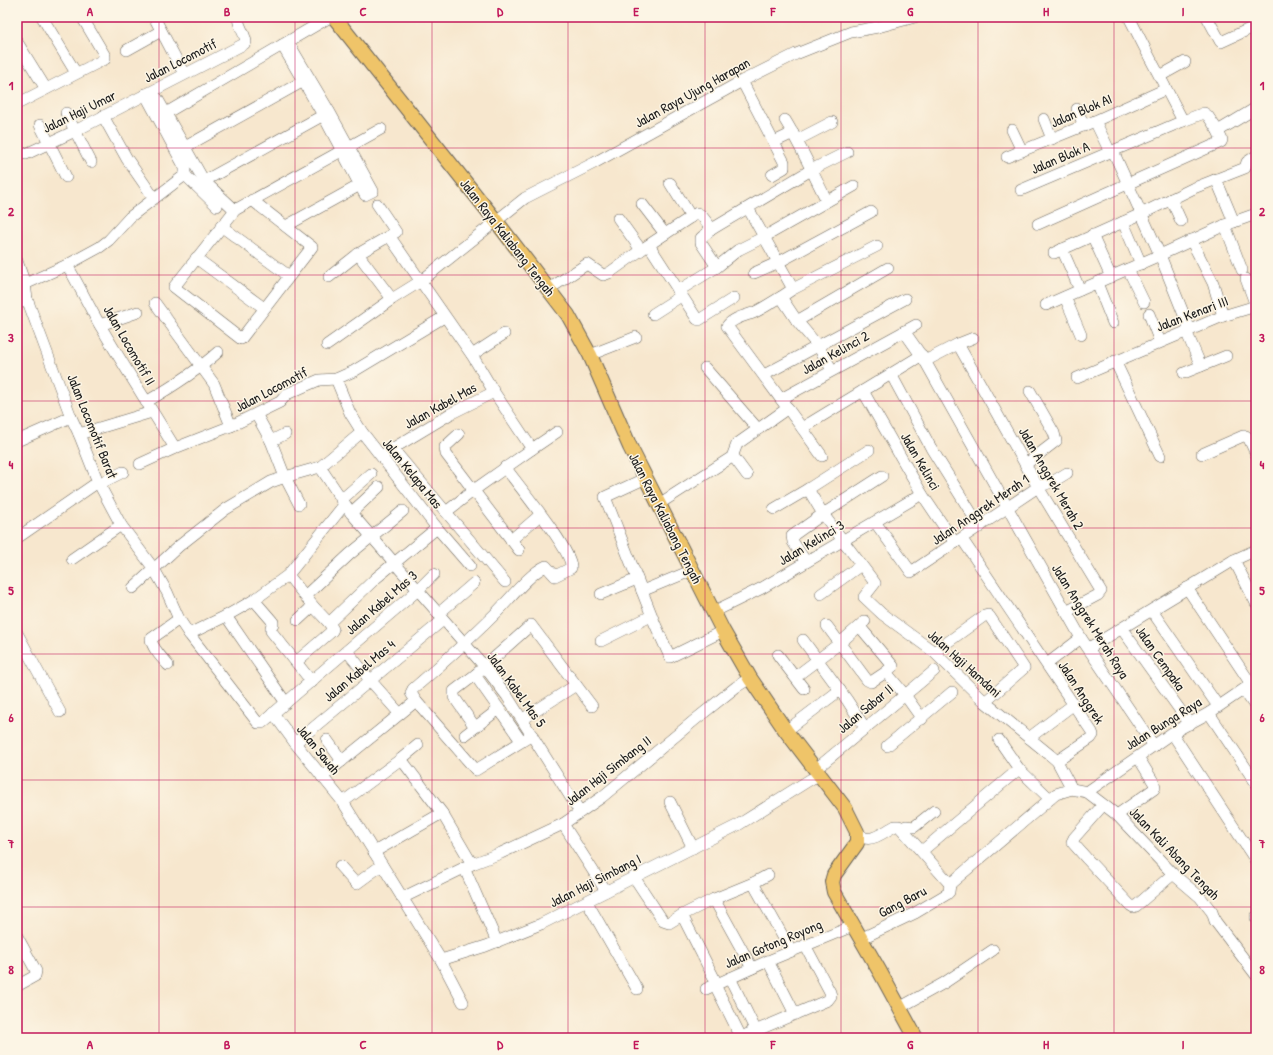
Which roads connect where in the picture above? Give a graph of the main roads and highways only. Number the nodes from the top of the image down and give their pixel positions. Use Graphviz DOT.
graph roads {
  1 [pos="334,17"];
  2 [pos="916,1038"];
  1 -- 2 [label="main road, Jalan Raya Kaliabang Tengah"];
}
